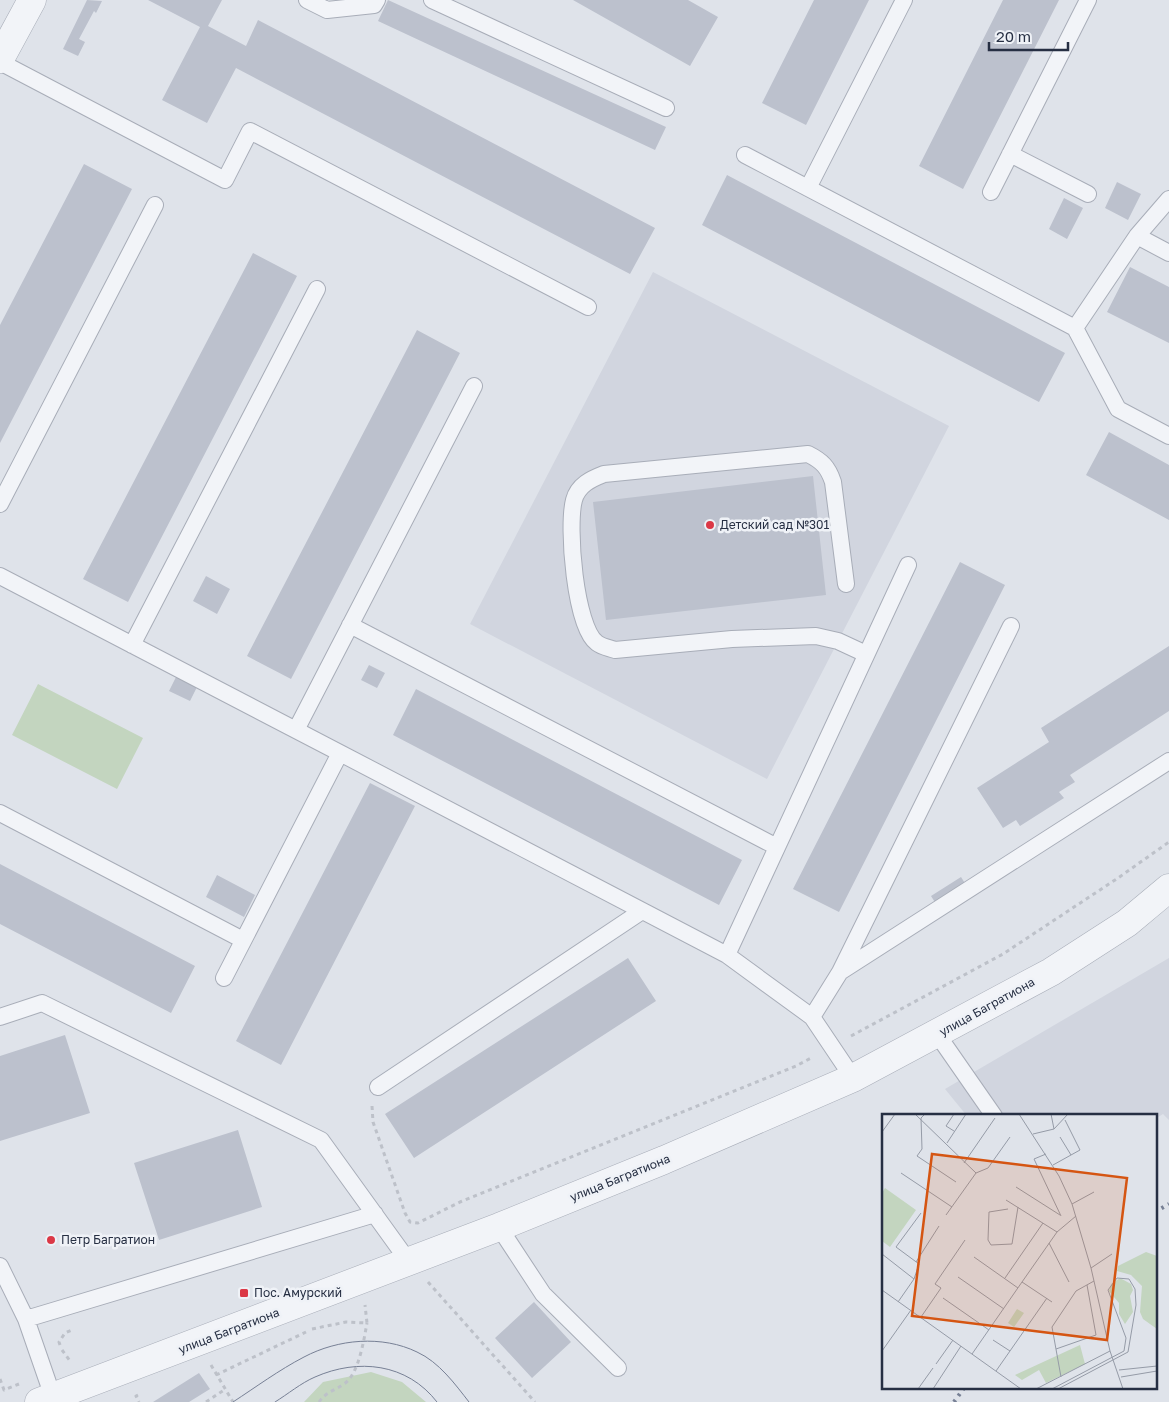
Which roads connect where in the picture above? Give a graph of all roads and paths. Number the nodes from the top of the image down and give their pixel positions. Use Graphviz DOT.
graph roads {
  1 [pos="32,0"];
  2 [pos="307,0"];
  3 [pos="377,0"];
  4 [pos="432,0"];
  5 [pos="904,0"];
  6 [pos="1088,0"];
  7 [pos="0,61"];
  8 [pos="666,108"];
  9 [pos="1010,154"];
  10 [pos="745,155"];
  11 [pos="808,188"];
  12 [pos="991,192"];
  13 [pos="1088,194"];
  14 [pos="1169,199"];
  15 [pos="155,205"];
  16 [pos="1136,236"];
  17 [pos="1169,253"];
  18 [pos="317,289"];
  19 [pos="588,307"];
  20 [pos="1075,328"];
  21 [pos="474,386"];
  22 [pos="1169,436"];
  23 [pos="0,504"];
  24 [pos="908,565"];
  25 [pos="0,576"];
  26 [pos="846,584"];
  27 [pos="350,625"];
  28 [pos="1011,626"];
  29 [pos="132,645"];
  30 [pos="866,654"];
  31 [pos="296,730"];
  32 [pos="340,753"];
  33 [pos="1169,761"];
  34 [pos="0,813"];
  35 [pos="1169,842"];
  36 [pos="777,847"];
  37 [pos="1169,888"];
  38 [pos="642,911"];
  39 [pos="243,940"];
  40 [pos="727,954"];
  41 [pos="840,972"];
  42 [pos="224,978"];
  43 [pos="0,1016"];
  44 [pos="812,1017"];
  45 [pos="937,1034"];
  46 [pos="832,1046"];
  47 [pos="853,1078"];
  48 [pos="378,1087"];
  49 [pos="993,1114"];
  50 [pos="375,1214"];
  51 [pos="499,1228"];
  52 [pos="410,1262"];
  53 [pos="0,1266"];
  54 [pos="365,1303"];
  55 [pos="26,1319"];
  56 [pos="367,1323"];
  57 [pos="73,1330"];
  58 [pos="75,1363"];
  59 [pos="203,1368"];
  60 [pos="618,1368"];
  61 [pos="216,1375"];
  62 [pos="224,1390"];
  63 [pos="145,1392"];
  64 [pos="46,1400"];
  65 [pos="139,1402"];
  66 [pos="206,1402"];
  67 [pos="233,1402"];
  68 [pos="319,1402"];
  69 [pos="535,1402"];
  1 -- 7 [label="street"];
  2 -- 3 [label="lane"];
  4 -- 8 [label="lane"];
  5 -- 11 [label="lane"];
  6 -- 9 [label="lane"];
  7 -- 19 [label="lane"];
  9 -- 12 [label="lane"];
  9 -- 13 [label="lane"];
  10 -- 11 [label="lane"];
  11 -- 20 [label="lane"];
  14 -- 16 [label="lane"];
  15 -- 23 [label="lane"];
  16 -- 17 [label="lane"];
  16 -- 20 [label="lane"];
  18 -- 29 [label="lane"];
  20 -- 22 [label="lane"];
  21 -- 27 [label="lane"];
  24 -- 30 [label="lane"];
  25 -- 29 [label="lane"];
  26 -- 30 [label="lane"];
  27 -- 31 [label="lane"];
  27 -- 36 [label="lane"];
  28 -- 41 [label="lane"];
  29 -- 31 [label="lane"];
  30 -- 36 [label="lane"];
  31 -- 32 [label="lane"];
  32 -- 38 [label="lane"];
  32 -- 39 [label="lane"];
  33 -- 41 [label="lane"];
  34 -- 39 [label="lane"];
  35 -- 46 [label="path"];
  36 -- 40 [label="lane"];
  37 -- 45 [label="street, улица Багратиона"];
  38 -- 40 [label="lane"];
  38 -- 48 [label="lane"];
  39 -- 42 [label="lane"];
  40 -- 44 [label="lane"];
  41 -- 44 [label="lane"];
  43 -- 50 [label="lane"];
  44 -- 46 [label="lane"];
  45 -- 47 [label="street, улица Багратиона"];
  45 -- 49 [label="lane"];
  46 -- 47 [label="lane"];
  46 -- 48 [label="path"];
  47 -- 51 [label="street, улица Багратиона"];
  50 -- 52 [label="lane"];
  50 -- 55 [label="lane"];
  51 -- 52 [label="street, улица Багратиона"];
  51 -- 60 [label="lane"];
  52 -- 64 [label="street, улица Багратиона"];
  52 -- 69 [label="path"];
  53 -- 55 [label="lane"];
  54 -- 56 [label="path"];
  55 -- 64 [label="lane"];
  56 -- 61 [label="path"];
  56 -- 68 [label="path"];
  57 -- 58 [label="path"];
  59 -- 61 [label="path"];
  61 -- 62 [label="path"];
  62 -- 66 [label="path"];
  62 -- 67 [label="path"];
  63 -- 65 [label="path"];
}
